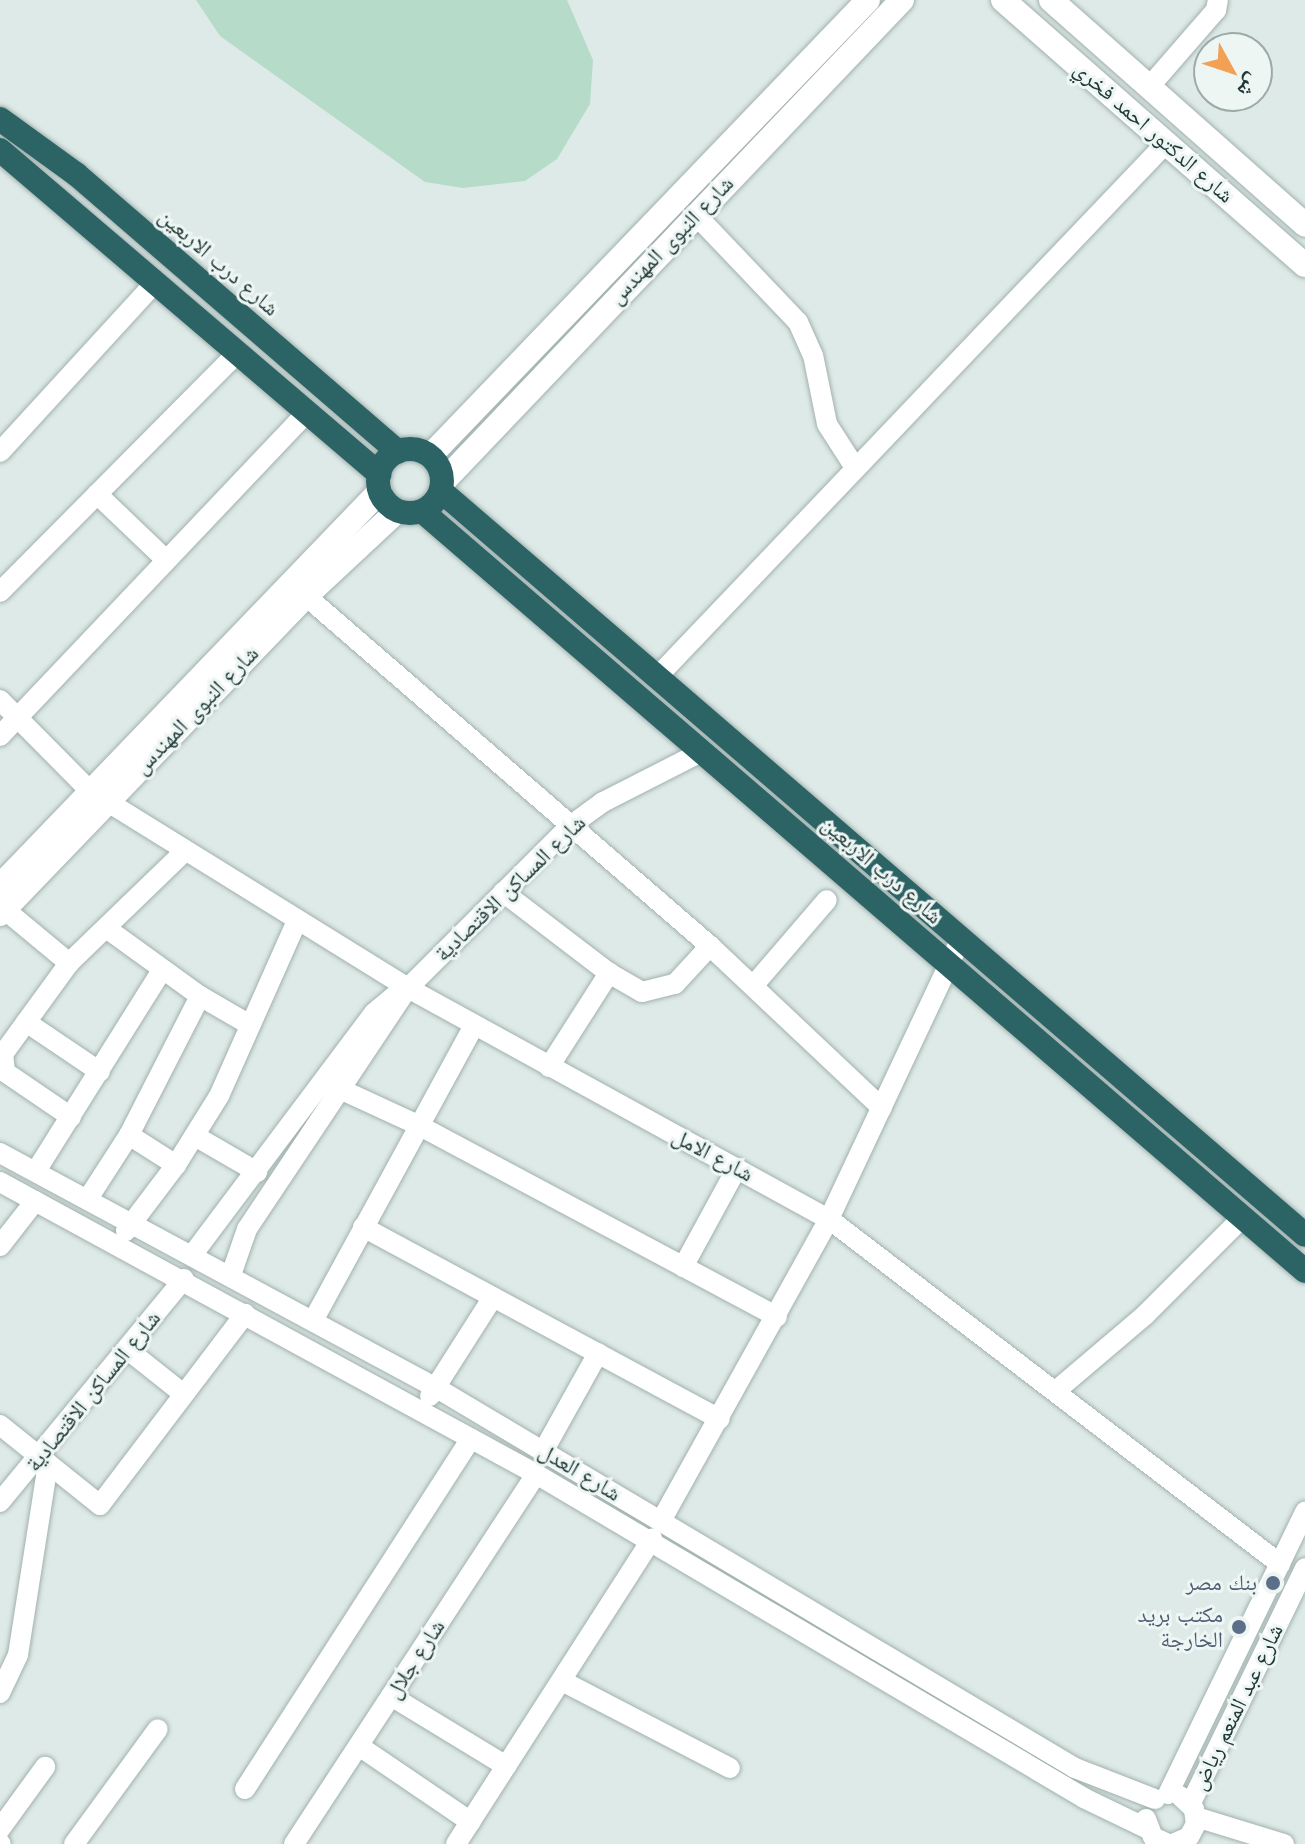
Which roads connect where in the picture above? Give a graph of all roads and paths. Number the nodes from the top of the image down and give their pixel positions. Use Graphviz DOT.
graph roads {
  1 [pos="902,0"];
  2 [pos="1051,0"];
  3 [pos="1218,0"];
  4 [pos="1016,4"];
  5 [pos="861,8"];
  6 [pos="871,33"];
  7 [pos="1150,86"];
  8 [pos="0,119"];
  9 [pos="1167,142"];
  10 [pos="0,150"];
  11 [pos="1265,190"];
  12 [pos="1245,212"];
  13 [pos="695,214"];
  14 [pos="1305,225"];
  15 [pos="1305,265"];
  16 [pos="156,282"];
  17 [pos="238,352"];
  18 [pos="307,412"];
  19 [pos="0,452"];
  20 [pos="398,452"];
  21 [pos="430,456"];
  22 [pos="854,466"];
  23 [pos="380,483"];
  24 [pos="442,487"];
  25 [pos="97,494"];
  26 [pos="397,511"];
  27 [pos="422,511"];
  28 [pos="166,560"];
  29 [pos="0,592"];
  30 [pos="306,596"];
  31 [pos="658,676"];
  32 [pos="0,700"];
  33 [pos="18,719"];
  34 [pos="0,736"];
  35 [pos="703,751"];
  36 [pos="99,797"];
  37 [pos="570,826"];
  38 [pos="184,852"];
  39 [pos="503,892"];
  40 [pos="827,900"];
  41 [pos="1,903"];
  42 [pos="297,921"];
  43 [pos="106,928"];
  44 [pos="961,938"];
  45 [pos="710,946"];
  46 [pos="948,961"];
  47 [pos="69,963"];
  48 [pos="162,970"];
  49 [pos="609,973"];
  50 [pos="753,986"];
  51 [pos="408,988"];
  52 [pos="200,996"];
  53 [pos="26,1022"];
  54 [pos="250,1025"];
  55 [pos="474,1025"];
  56 [pos="549,1067"];
  57 [pos="100,1072"];
  58 [pos="340,1089"];
  59 [pos="882,1108"];
  60 [pos="71,1117"];
  61 [pos="418,1125"];
  62 [pos="1168,1134"];
  63 [pos="129,1135"];
  64 [pos="195,1136"];
  65 [pos="1206,1150"];
  66 [pos="0,1153"];
  67 [pos="176,1165"];
  68 [pos="737,1168"];
  69 [pos="1189,1169"];
  70 [pos="36,1171"];
  71 [pos="257,1172"];
  72 [pos="0,1182"];
  73 [pos="89,1197"];
  74 [pos="35,1201"];
  75 [pos="1243,1217"];
  76 [pos="829,1219"];
  77 [pos="134,1220"];
  78 [pos="363,1227"];
  79 [pos="1305,1235"];
  80 [pos="117,1244"];
  81 [pos="0,1246"];
  82 [pos="193,1254"];
  83 [pos="683,1267"];
  84 [pos="1305,1271"];
  85 [pos="231,1275"];
  86 [pos="184,1279"];
  87 [pos="493,1297"];
  88 [pos="245,1314"];
  89 [pos="777,1317"];
  90 [pos="314,1319"];
  91 [pos="128,1350"];
  92 [pos="598,1353"];
  93 [pos="435,1387"];
  94 [pos="1057,1390"];
  95 [pos="181,1392"];
  96 [pos="422,1410"];
  97 [pos="720,1419"];
  98 [pos="0,1425"];
  99 [pos="471,1438"];
  100 [pos="544,1450"];
  101 [pos="45,1460"];
  102 [pos="536,1474"];
  103 [pos="0,1502"];
  104 [pos="1305,1512"];
  105 [pos="661,1521"];
  106 [pos="652,1539"];
  107 [pos="1291,1557"];
  108 [pos="1305,1568"];
  109 [pos="1266,1593"];
  110 [pos="1288,1603"];
  111 [pos="562,1681"];
  112 [pos="0,1693"];
  113 [pos="391,1696"];
  114 [pos="158,1729"];
  115 [pos="359,1746"];
  116 [pos="506,1766"];
  117 [pos="45,1767"];
  118 [pos="730,1768"];
  119 [pos="245,1789"];
  120 [pos="1162,1797"];
  121 [pos="1193,1810"];
  122 [pos="471,1822"];
  123 [pos="0,1829"];
  124 [pos="1170,1841"];
  125 [pos="74,1844"];
  126 [pos="294,1844"];
  127 [pos="456,1844"];
  128 [pos="1284,1844"];
  1 -- 6 [label="street, شارع النبوى المهندس"];
  2 -- 7 [label="street, شارع الدكتور احمد فخري"];
  3 -- 7 [label="street"];
  4 -- 9 [label="street, شارع الدكتور احمد فخري"];
  5 -- 6 [label="street"];
  5 -- 21 [label="street, شارع النبوى المهندس"];
  6 -- 13 [label="street, شارع النبوى المهندس"];
  7 -- 11 [label="street, شارع الدكتور احمد فخري"];
  8 -- 20 [label="highway, شارع درب الاربعين"];
  9 -- 12 [label="street, شارع الدكتور احمد فخري"];
  9 -- 22 [label="street"];
  10 -- 16 [label="highway"];
  11 -- 12 [label="street"];
  11 -- 14 [label="street, شارع الدكتور احمد فخري"];
  12 -- 15 [label="street, شارع الدكتور احمد فخري"];
  13 -- 22 [label="street"];
  13 -- 24 [label="street, شارع النبوى المهندس"];
  16 -- 17 [label="highway"];
  16 -- 19 [label="street"];
  17 -- 18 [label="highway"];
  17 -- 25 [label="street"];
  18 -- 23 [label="highway"];
  18 -- 28 [label="street"];
  20 -- 21 [label="highway"];
  20 -- 23 [label="highway"];
  21 -- 24 [label="highway"];
  22 -- 31 [label="street"];
  23 -- 26 [label="highway"];
  23 -- 36 [label="street, شارع النبوى المهندس"];
  24 -- 27 [label="highway"];
  24 -- 31 [label="highway, شارع درب الاربعين"];
  25 -- 28 [label="street"];
  25 -- 29 [label="street"];
  26 -- 27 [label="highway"];
  26 -- 30 [label="street, شارع النبوى المهندس"];
  27 -- 35 [label="highway, شارع درب الاربعين"];
  28 -- 33 [label="street"];
  30 -- 36 [label="street, شارع النبوى المهندس"];
  30 -- 37 [label="street"];
  31 -- 44 [label="highway, شارع درب الاربعين"];
  32 -- 33 [label="street, شارع الامل"];
  33 -- 34 [label="street"];
  33 -- 36 [label="street, شارع الامل"];
  35 -- 37 [label="street, شارع المساكن الاقتصادية"];
  35 -- 46 [label="highway, شارع درب الاربعين"];
  36 -- 38 [label="street, شارع الامل"];
  36 -- 41 [label="street, شارع النبوى المهندس"];
  37 -- 39 [label="street, شارع المساكن الاقتصادية"];
  37 -- 45 [label="street"];
  38 -- 42 [label="street, شارع الامل"];
  38 -- 43 [label="street"];
  39 -- 49 [label="street"];
  39 -- 51 [label="street, شارع المساكن الاقتصادية"];
  40 -- 50 [label="street"];
  41 -- 47 [label="street"];
  42 -- 51 [label="street, شارع الامل"];
  42 -- 54 [label="street"];
  43 -- 47 [label="street"];
  43 -- 48 [label="street"];
  44 -- 46 [label="street"];
  44 -- 62 [label="highway, شارع درب الاربعين"];
  45 -- 49 [label="street"];
  45 -- 50 [label="street"];
  46 -- 59 [label="street"];
  46 -- 62 [label="highway, شارع درب الاربعين"];
  47 -- 53 [label="street"];
  48 -- 52 [label="street"];
  48 -- 57 [label="street"];
  49 -- 56 [label="street"];
  50 -- 59 [label="street"];
  51 -- 55 [label="street, شارع الامل"];
  51 -- 58 [label="street, شارع المساكن الاقتصادية"];
  51 -- 71 [label="street, شارع المساكن الاقتصادية"];
  52 -- 54 [label="street"];
  52 -- 63 [label="street"];
  53 -- 57 [label="street"];
  53 -- 60 [label="street"];
  54 -- 64 [label="street"];
  55 -- 56 [label="street, شارع الامل"];
  55 -- 61 [label="street"];
  56 -- 68 [label="street, شارع الامل"];
  57 -- 60 [label="street"];
  58 -- 61 [label="street"];
  58 -- 85 [label="street, شارع المساكن الاقتصادية"];
  59 -- 76 [label="street"];
  60 -- 70 [label="street"];
  61 -- 78 [label="street"];
  61 -- 83 [label="street"];
  62 -- 65 [label="highway, شارع درب الاربعين"];
  62 -- 69 [label="highway, شارع درب الاربعين"];
  63 -- 67 [label="street"];
  63 -- 73 [label="street"];
  64 -- 67 [label="street"];
  64 -- 71 [label="street"];
  65 -- 69 [label="highway"];
  65 -- 79 [label="highway, شارع درب الاربعين"];
  66 -- 70 [label="street, شارع العدل"];
  67 -- 77 [label="street"];
  68 -- 76 [label="street, شارع الامل"];
  68 -- 83 [label="street"];
  69 -- 75 [label="highway, شارع درب الاربعين"];
  70 -- 73 [label="street, شارع العدل"];
  71 -- 82 [label="street, شارع المساكن الاقتصادية"];
  72 -- 74 [label="street, شارع العدل"];
  73 -- 77 [label="street, شارع العدل"];
  74 -- 80 [label="street, شارع العدل"];
  74 -- 81 [label="street"];
  75 -- 84 [label="highway, شارع درب الاربعين"];
  75 -- 94 [label="street"];
  76 -- 89 [label="street"];
  76 -- 94 [label="street, شارع الامل"];
  77 -- 80 [label="street"];
  77 -- 82 [label="street, شارع العدل"];
  78 -- 87 [label="street"];
  78 -- 90 [label="street"];
  80 -- 86 [label="street, شارع العدل"];
  82 -- 85 [label="street, شارع العدل"];
  83 -- 89 [label="street"];
  85 -- 90 [label="street, شارع العدل"];
  86 -- 88 [label="street, شارع العدل"];
  86 -- 91 [label="street, شارع المساكن الاقتصادية"];
  87 -- 92 [label="street"];
  87 -- 93 [label="street"];
  88 -- 95 [label="street"];
  88 -- 96 [label="street, شارع العدل"];
  89 -- 97 [label="street"];
  90 -- 93 [label="street, شارع العدل"];
  91 -- 95 [label="street"];
  91 -- 101 [label="street, شارع المساكن الاقتصادية"];
  92 -- 97 [label="street"];
  92 -- 100 [label="street"];
  93 -- 96 [label="street"];
  93 -- 100 [label="street, شارع العدل"];
  94 -- 107 [label="street, شارع الامل"];
  95 -- 101 [label="street"];
  96 -- 99 [label="street, شارع العدل"];
  97 -- 105 [label="street"];
  98 -- 101 [label="street"];
  99 -- 102 [label="street, شارع العدل"];
  99 -- 119 [label="street"];
  100 -- 105 [label="street, شارع العدل"];
  101 -- 103 [label="street, شارع المساكن الاقتصادية"];
  101 -- 112 [label="street"];
  102 -- 106 [label="street, شارع العدل"];
  102 -- 113 [label="street, شارع جلال"];
  104 -- 107 [label="street, شارع عبد المنعم رياض"];
  105 -- 120 [label="street, شارع العدل"];
  106 -- 111 [label="street"];
  106 -- 124 [label="street, شارع العدل"];
  107 -- 109 [label="street, شارع عبد المنعم رياض"];
  108 -- 110 [label="street, شارع عبد المنعم رياض"];
  109 -- 110 [label="street"];
  109 -- 120 [label="street, شارع عبد المنعم رياض"];
  110 -- 121 [label="street, شارع عبد المنعم رياض"];
  111 -- 116 [label="street"];
  111 -- 118 [label="street"];
  113 -- 115 [label="street, شارع جلال"];
  113 -- 116 [label="street"];
  114 -- 125 [label="street"];
  115 -- 122 [label="street"];
  115 -- 126 [label="street, شارع جلال"];
  116 -- 122 [label="street"];
  117 -- 123 [label="street"];
  120 -- 121 [label="street, شارع العدل"];
  120 -- 124 [label="street, شارع عبد المنعم رياض"];
  121 -- 124 [label="street, شارع عبد المنعم رياض"];
  121 -- 128 [label="street, شارع العدل"];
  122 -- 127 [label="street"];
}
